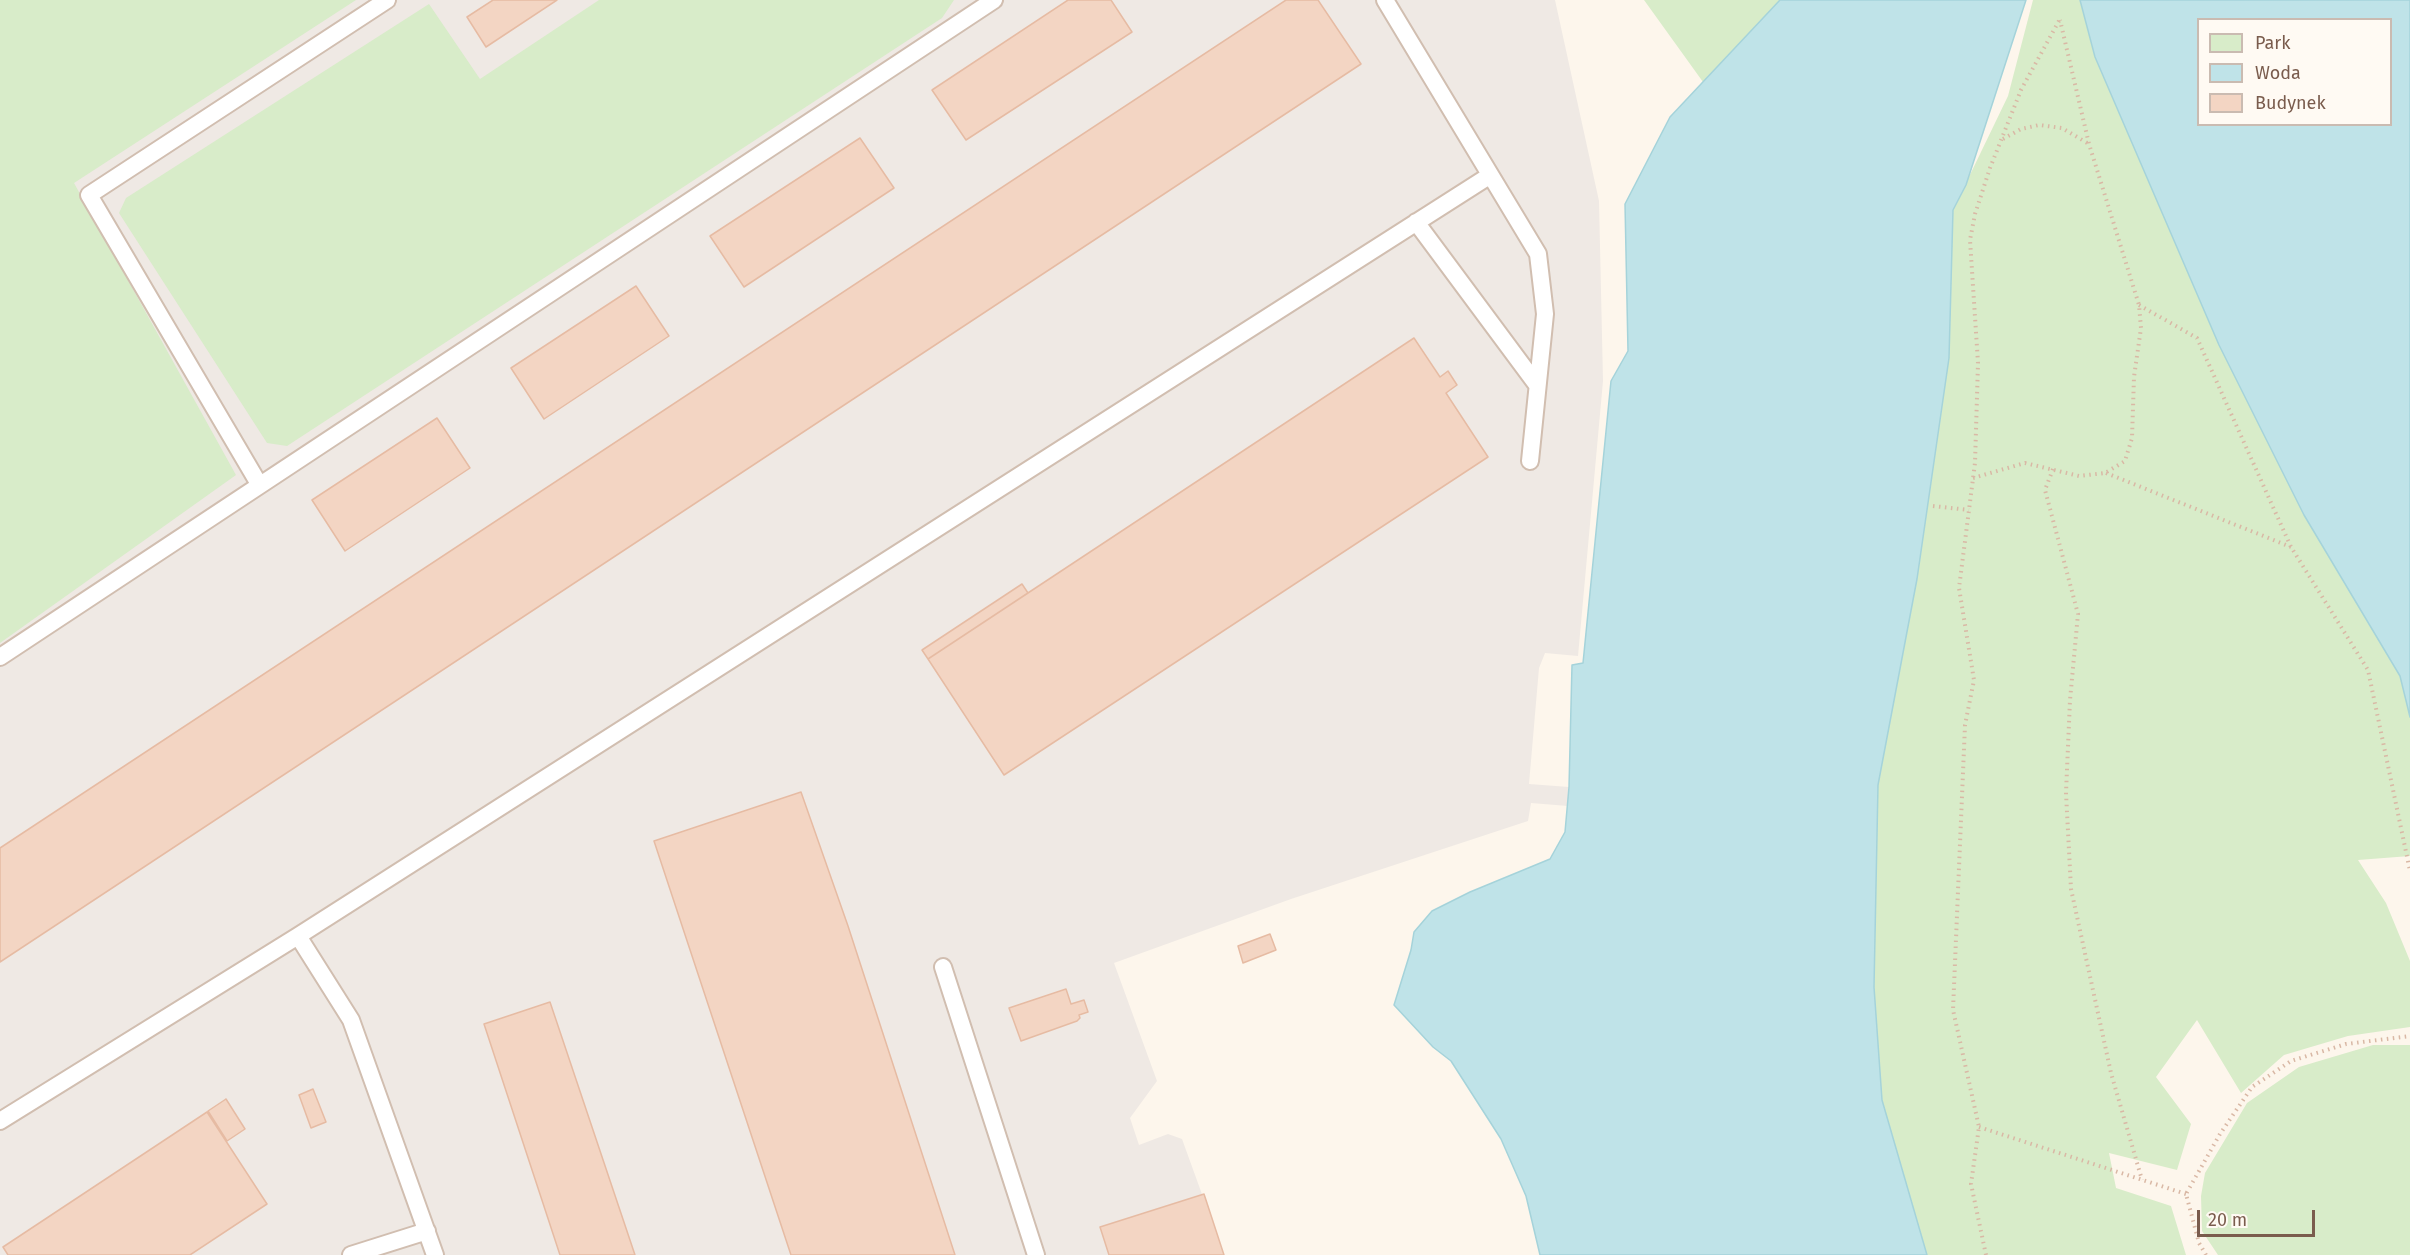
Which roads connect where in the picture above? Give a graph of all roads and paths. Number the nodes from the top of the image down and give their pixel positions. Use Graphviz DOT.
graph roads {
  1 [pos="387,0"];
  2 [pos="994,0"];
  3 [pos="1385,0"];
  4 [pos="2002,139"];
  5 [pos="2089,144"];
  6 [pos="1489,176"];
  7 [pos="1416,222"];
  8 [pos="2139,304"];
  9 [pos="1537,385"];
  10 [pos="1530,461"];
  11 [pos="2053,469"];
  12 [pos="2105,472"];
  13 [pos="1973,478"];
  14 [pos="259,484"];
  15 [pos="1933,506"];
  16 [pos="1969,510"];
  17 [pos="2291,547"];
  18 [pos="0,657"];
  19 [pos="2410,871"];
  20 [pos="298,936"];
  21 [pos="943,967"];
  22 [pos="2410,1036"];
  23 [pos="0,1121"];
  24 [pos="1979,1127"];
  25 [pos="2142,1180"];
  26 [pos="2186,1194"];
  27 [pos="427,1231"];
  28 [pos="351,1255"];
  29 [pos="435,1255"];
  30 [pos="1036,1255"];
  31 [pos="1986,1255"];
  32 [pos="2206,1255"];
  1 -- 14 [label="lane"];
  2 -- 14 [label="lane"];
  3 -- 6 [label="lane"];
  4 -- 5 [label="path"];
  4 -- 5 [label="path"];
  4 -- 13 [label="path"];
  5 -- 8 [label="path"];
  6 -- 7 [label="lane"];
  6 -- 9 [label="lane"];
  7 -- 9 [label="lane"];
  7 -- 20 [label="lane"];
  8 -- 12 [label="path"];
  8 -- 17 [label="path"];
  9 -- 10 [label="lane"];
  11 -- 12 [label="path"];
  11 -- 13 [label="path"];
  11 -- 25 [label="path"];
  12 -- 17 [label="path"];
  13 -- 16 [label="path"];
  14 -- 18 [label="lane"];
  15 -- 16 [label="path"];
  16 -- 24 [label="path"];
  17 -- 19 [label="path"];
  20 -- 23 [label="lane"];
  20 -- 27 [label="lane"];
  21 -- 30 [label="lane"];
  22 -- 26 [label="path"];
  24 -- 25 [label="path"];
  24 -- 31 [label="path"];
  25 -- 26 [label="path"];
  26 -- 32 [label="path"];
  27 -- 28 [label="lane"];
  27 -- 29 [label="lane"];
}
